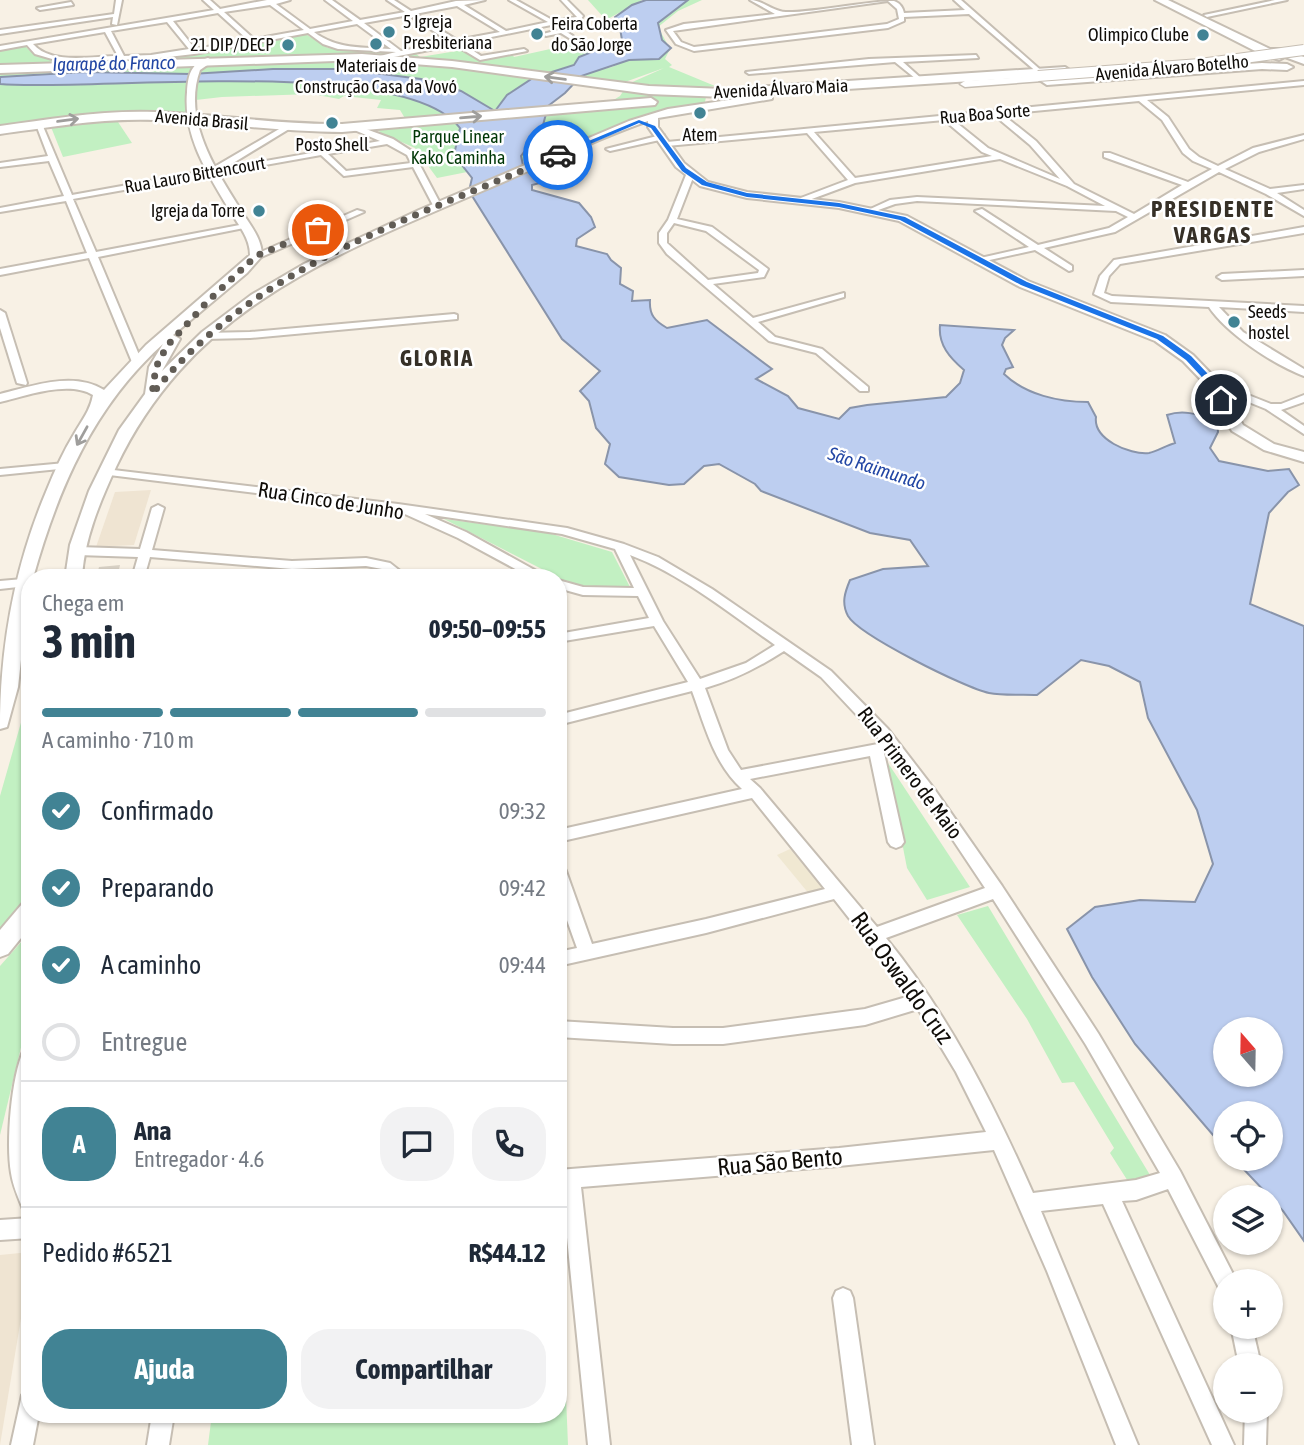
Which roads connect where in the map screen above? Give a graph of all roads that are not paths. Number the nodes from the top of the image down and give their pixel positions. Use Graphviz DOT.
graph roads {
  1 [pos="39,0"];
  2 [pos="119,0"];
  3 [pos="206,0"];
  4 [pos="287,0"];
  5 [pos="328,0"];
  6 [pos="390,0"];
  7 [pos="451,0"];
  8 [pos="482,0"];
  9 [pos="512,0"];
  10 [pos="564,0"];
  11 [pos="753,0"];
  12 [pos="888,0"];
  13 [pos="957,0"];
  14 [pos="1160,0"];
  15 [pos="1173,0"];
  16 [pos="1284,0"];
  17 [pos="270,1"];
  18 [pos="71,4"];
  19 [pos="458,4"];
  20 [pos="40,8"];
  21 [pos="218,11"];
  22 [pos="971,12"];
  23 [pos="410,13"];
  24 [pos="786,14"];
  25 [pos="117,15"];
  26 [pos="1207,15"];
  27 [pos="902,18"];
  28 [pos="169,20"];
  29 [pos="360,22"];
  30 [pos="555,24"];
  31 [pos="42,26"];
  32 [pos="111,29"];
  33 [pos="1218,29"];
  34 [pos="309,31"];
  35 [pos="0,32"];
  36 [pos="506,33"];
  37 [pos="571,37"];
  38 [pos="253,41"];
  39 [pos="28,43"];
  40 [pos="457,43"];
  41 [pos="0,48"];
  42 [pos="466,48"];
  43 [pos="194,51"];
  44 [pos="524,51"];
  45 [pos="1304,51"];
  46 [pos="1269,52"];
  47 [pos="1255,54"];
  48 [pos="398,55"];
  49 [pos="976,57"];
  50 [pos="1232,57"];
  51 [pos="122,58"];
  52 [pos="1215,59"];
  53 [pos="897,60"];
  54 [pos="208,61"];
  55 [pos="1304,61"];
  56 [pos="478,62"];
  57 [pos="1243,67"];
  58 [pos="1290,67"];
  59 [pos="0,69"];
  60 [pos="1304,71"];
  61 [pos="749,72"];
  62 [pos="1039,76"];
  63 [pos="920,81"];
  64 [pos="1304,83"];
  65 [pos="965,84"];
  66 [pos="769,97"];
  67 [pos="1141,99"];
  68 [pos="996,113"];
  69 [pos="190,118"];
  70 [pos="946,118"];
  71 [pos="653,122"];
  72 [pos="404,123"];
  73 [pos="38,124"];
  74 [pos="286,127"];
  75 [pos="355,127"];
  76 [pos="0,130"];
  77 [pos="809,131"];
  78 [pos="1304,138"];
  79 [pos="390,141"];
  80 [pos="664,141"];
  81 [pos="610,149"];
  82 [pos="323,153"];
  83 [pos="1107,155"];
  84 [pos="999,157"];
  85 [pos="53,158"];
  86 [pos="417,163"];
  87 [pos="0,165"];
  88 [pos="1216,170"];
  89 [pos="212,172"];
  90 [pos="690,175"];
  91 [pos="853,181"];
  92 [pos="1188,185"];
  93 [pos="1071,186"];
  94 [pos="1304,187"];
  95 [pos="1269,192"];
  96 [pos="69,198"];
  97 [pos="801,201"];
  98 [pos="438,207"];
  99 [pos="1114,209"];
  100 [pos="0,210"];
  101 [pos="870,211"];
  102 [pos="979,211"];
  103 [pos="359,212"];
  104 [pos="1304,214"];
  105 [pos="1136,218"];
  106 [pos="672,220"];
  107 [pos="245,227"];
  108 [pos="1304,230"];
  109 [pos="1038,249"];
  110 [pos="91,254"];
  111 [pos="256,256"];
  112 [pos="979,261"];
  113 [pos="1069,268"];
  114 [pos="0,272"];
  115 [pos="1304,273"];
  116 [pos="1222,277"];
  117 [pos="704,283"];
  118 [pos="841,295"];
  119 [pos="1100,295"];
  120 [pos="207,302"];
  121 [pos="1211,303"];
  122 [pos="1083,306"];
  123 [pos="1304,309"];
  124 [pos="454,317"];
  125 [pos="0,320"];
  126 [pos="751,321"];
  127 [pos="205,336"];
  128 [pos="137,362"];
  129 [pos="1304,373"];
  130 [pos="22,383"];
  131 [pos="1213,384"];
  132 [pos="864,389"];
  133 [pos="152,394"];
  134 [pos="0,398"];
  135 [pos="1304,398"];
  136 [pos="1270,407"];
  137 [pos="98,408"];
  138 [pos="1304,431"];
  139 [pos="1304,457"];
  140 [pos="65,466"];
  141 [pos="0,472"];
  142 [pos="105,472"];
  143 [pos="398,506"];
  144 [pos="158,508"];
  145 [pos="620,547"];
  146 [pos="78,551"];
  147 [pos="146,552"];
  148 [pos="28,569"];
  149 [pos="75,569"];
  150 [pos="141,569"];
  151 [pos="304,569"];
  152 [pos="335,569"];
  153 [pos="387,569"];
  154 [pos="526,569"];
  155 [pos="21,583"];
  156 [pos="0,585"];
  157 [pos="567,587"];
  158 [pos="640,592"];
  159 [pos="657,621"];
  160 [pos="21,630"];
  161 [pos="567,636"];
  162 [pos="785,645"];
  163 [pos="21,650"];
  164 [pos="14,657"];
  165 [pos="697,685"];
  166 [pos="567,718"];
  167 [pos="0,722"];
  168 [pos="893,746"];
  169 [pos="876,751"];
  170 [pos="737,776"];
  171 [pos="755,792"];
  172 [pos="567,834"];
  173 [pos="896,842"];
  174 [pos="996,891"];
  175 [pos="838,892"];
  176 [pos="567,897"];
  177 [pos="21,922"];
  178 [pos="874,935"];
  179 [pos="0,947"];
  180 [pos="587,954"];
  181 [pos="567,957"];
  182 [pos="922,1000"];
  183 [pos="567,1030"];
  184 [pos="1000,1140"];
  185 [pos="21,1148"];
  186 [pos="21,1176"];
  187 [pos="1173,1178"];
  188 [pos="567,1179"];
  189 [pos="567,1194"];
  190 [pos="1109,1194"];
  191 [pos="1029,1203"];
  192 [pos="21,1229"];
  193 [pos="0,1230"];
  194 [pos="1220,1269"];
  195 [pos="843,1298"];
  196 [pos="26,1423"];
  197 [pos="162,1423"];
  198 [pos="1256,1423"];
  199 [pos="22,1445"];
  200 [pos="158,1445"];
  201 [pos="600,1445"];
  202 [pos="863,1445"];
  203 [pos="1127,1445"];
  204 [pos="1223,1445"];
  205 [pos="1255,1445"];
  1 -- 20 [label="street"];
  2 -- 25 [label="street"];
  3 -- 21 [label="street"];
  4 -- 17 [label="street"];
  5 -- 29 [label="street"];
  6 -- 23 [label="street"];
  7 -- 19 [label="street"];
  8 -- 19 [label="street"];
  9 -- 30 [label="street"];
  10 -- 30 [label="street"];
  11 -- 24 [label="street"];
  12 -- 24 [label="street"];
  12 -- 27 [label="street"];
  13 -- 22 [label="street"];
  14 -- 33 [label="highway"];
  15 -- 26 [label="highway"];
  16 -- 26 [label="street"];
  17 -- 21 [label="street"];
  17 -- 34 [label="street"];
  18 -- 20 [label="street"];
  19 -- 23 [label="street"];
  19 -- 36 [label="street"];
  20 -- 31 [label="street"];
  21 -- 28 [label="street"];
  21 -- 38 [label="street"];
  22 -- 27 [label="street"];
  22 -- 62 [label="street"];
  23 -- 29 [label="street"];
  23 -- 40 [label="street"];
  24 -- 27 [label="street"];
  25 -- 31 [label="street"];
  25 -- 32 [label="street"];
  26 -- 45 [label="highway"];
  28 -- 32 [label="street"];
  28 -- 43 [label="street"];
  29 -- 34 [label="street"];
  29 -- 48 [label="street"];
  30 -- 36 [label="street"];
  31 -- 35 [label="street"];
  32 -- 39 [label="street"];
  32 -- 51 [label="street"];
  33 -- 46 [label="highway"];
  33 -- 52 [label="highway"];
  34 -- 38 [label="street"];
  34 -- 48 [label="street"];
  36 -- 40 [label="street"];
  37 -- 42 [label="street"];
  38 -- 43 [label="street"];
  39 -- 41 [label="street"];
  39 -- 51 [label="street"];
  40 -- 42 [label="street"];
  40 -- 48 [label="street"];
  42 -- 56 [label="street"];
  43 -- 51 [label="street"];
  44 -- 56 [label="street"];
  45 -- 62 [label="main road, Avenida Álvaro Botelho, bridge"];
  46 -- 47 [label="highway, Avenida Álvaro Maia"];
  46 -- 55 [label="highway"];
  46 -- 60 [label="highway"];
  47 -- 50 [label="highway, Avenida Álvaro Maia"];
  47 -- 58 [label="highway"];
  48 -- 54 [label="highway"];
  48 -- 56 [label="highway"];
  49 -- 53 [label="street"];
  50 -- 52 [label="highway, Avenida Álvaro Maia"];
  50 -- 57 [label="highway"];
  52 -- 62 [label="highway, Avenida Álvaro Maia"];
  53 -- 61 [label="street"];
  53 -- 63 [label="street"];
  54 -- 59 [label="highway"];
  54 -- 69 [label="street"];
  63 -- 56 [label="highway, Avenida Álvaro Maia, one-way"];
  57 -- 58 [label="highway"];
  57 -- 65 [label="highway"];
  58 -- 60 [label="highway"];
  62 -- 63 [label="highway, Avenida Álvaro Maia"];
  62 -- 65 [label="main road, Avenida Álvaro Maia"];
  64 -- 67 [label="street, Rua Boa Sorte"];
  65 -- 66 [label="highway, Avenida Álvaro Maia"];
  66 -- 71 [label="street, Avenida Álvaro Maia"];
  72 -- 66 [label="highway, Avenida Álvaro Maia, one-way"];
  67 -- 68 [label="street, Rua Boa Sorte"];
  67 -- 88 [label="street"];
  68 -- 70 [label="street, Rua Boa Sorte"];
  68 -- 93 [label="street"];
  73 -- 69 [label="highway, Avenida Brasil, one-way"];
  69 -- 74 [label="highway, Avenida Brasil"];
  69 -- 89 [label="street"];
  70 -- 77 [label="street, Rua Boa Sorte"];
  70 -- 84 [label="street"];
  71 -- 80 [label="street"];
  71 -- 98 [label="street, Avenida Álvaro Maia"];
  72 -- 75 [label="highway, Avenida Brasil"];
  73 -- 76 [label="highway, Avenida Brasil"];
  73 -- 85 [label="street"];
  74 -- 75 [label="highway, Avenida Brasil"];
  74 -- 89 [label="street"];
  75 -- 79 [label="street"];
  77 -- 80 [label="street, Rua Boa Sorte"];
  77 -- 91 [label="street"];
  78 -- 88 [label="street"];
  79 -- 82 [label="street, Rua Lauro Bittencourt"];
  79 -- 86 [label="street"];
  80 -- 81 [label="street, Rua Boa Sorte"];
  80 -- 90 [label="street"];
  82 -- 86 [label="street"];
  82 -- 89 [label="street, Rua Lauro Bittencourt"];
  83 -- 92 [label="street"];
  84 -- 91 [label="street"];
  84 -- 93 [label="street"];
  85 -- 87 [label="street"];
  85 -- 96 [label="street"];
  86 -- 98 [label="street"];
  88 -- 92 [label="street"];
  88 -- 95 [label="street"];
  89 -- 96 [label="street, Rua Lauro Bittencourt"];
  89 -- 107 [label="street"];
  90 -- 97 [label="street"];
  90 -- 106 [label="street"];
  91 -- 97 [label="street"];
  92 -- 105 [label="street"];
  93 -- 99 [label="street"];
  94 -- 95 [label="street"];
  95 -- 104 [label="street"];
  96 -- 100 [label="street, Rua Lauro Bittencourt"];
  96 -- 110 [label="street"];
  97 -- 101 [label="street"];
  98 -- 127 [label="street, Avenida Álvaro Maia"];
  99 -- 101 [label="street"];
  99 -- 105 [label="street"];
  101 -- 112 [label="street"];
  102 -- 109 [label="street"];
  103 -- 111 [label="street"];
  105 -- 109 [label="street"];
  106 -- 117 [label="street"];
  106 -- 117 [label="street"];
  107 -- 110 [label="street"];
  107 -- 111 [label="street"];
  108 -- 119 [label="street"];
  109 -- 112 [label="street"];
  109 -- 113 [label="street"];
  110 -- 114 [label="street"];
  110 -- 128 [label="street"];
  111 -- 120 [label="street"];
  112 -- 122 [label="street"];
  115 -- 116 [label="street"];
  117 -- 126 [label="street"];
  118 -- 126 [label="street"];
  119 -- 121 [label="street"];
  119 -- 122 [label="street"];
  120 -- 128 [label="street"];
  120 -- 133 [label="street"];
  121 -- 123 [label="street"];
  121 -- 129 [label="street"];
  122 -- 131 [label="street"];
  124 -- 127 [label="street"];
  125 -- 130 [label="street"];
  126 -- 132 [label="street"];
  127 -- 133 [label="street, Avenida Álvaro Maia"];
  128 -- 137 [label="street"];
  131 -- 136 [label="street"];
  131 -- 139 [label="street"];
  133 -- 142 [label="street, Avenida Álvaro Maia"];
  134 -- 137 [label="street"];
  135 -- 136 [label="street"];
  136 -- 138 [label="street"];
  137 -- 140 [label="street, one-way"];
  140 -- 141 [label="street"];
  140 -- 148 [label="street"];
  142 -- 143 [label="street, Rua Cinco de Junho"];
  142 -- 146 [label="street, Avenida Álvaro Maia"];
  143 -- 145 [label="street, Rua Primero de Maio"];
  143 -- 154 [label="street, Rua Cinco de Junho"];
  144 -- 147 [label="street"];
  145 -- 158 [label="street, Rua Oswaldo Cruz"];
  145 -- 162 [label="street, Rua Primero de Maio"];
  146 -- 147 [label="street"];
  146 -- 149 [label="street, Avenida Álvaro Maia"];
  147 -- 150 [label="street"];
  147 -- 151 [label="street"];
  152 -- 153 [label="street"];
  155 -- 156 [label="street"];
  157 -- 158 [label="street"];
  158 -- 159 [label="street, Rua Oswaldo Cruz"];
  159 -- 161 [label="street"];
  159 -- 165 [label="street, Rua Oswaldo Cruz"];
  160 -- 164 [label="street"];
  162 -- 165 [label="street"];
  162 -- 168 [label="street, Rua Primero de Maio"];
  163 -- 164 [label="street"];
  164 -- 167 [label="street"];
  165 -- 166 [label="street"];
  165 -- 170 [label="street, Rua Oswaldo Cruz"];
  168 -- 169 [label="street"];
  168 -- 174 [label="street, Rua Primero de Maio"];
  169 -- 170 [label="street"];
  169 -- 173 [label="street"];
  170 -- 171 [label="street, Rua Oswaldo Cruz"];
  171 -- 172 [label="street"];
  171 -- 175 [label="street, Rua Oswaldo Cruz"];
  174 -- 178 [label="street"];
  174 -- 187 [label="street, Rua Primero de Maio"];
  175 -- 178 [label="street, Rua Oswaldo Cruz"];
  175 -- 180 [label="street"];
  176 -- 180 [label="street"];
  177 -- 179 [label="street"];
  178 -- 182 [label="street, Rua Oswaldo Cruz"];
  180 -- 181 [label="street"];
  182 -- 183 [label="street"];
  182 -- 184 [label="street, Rua Oswaldo Cruz"];
  184 -- 188 [label="street, Rua São Bento"];
  184 -- 191 [label="street, Rua Oswaldo Cruz"];
  185 -- 186 [label="street"];
  187 -- 190 [label="street"];
  187 -- 194 [label="street, Rua Primero de Maio"];
  189 -- 201 [label="street"];
  190 -- 191 [label="street"];
  190 -- 204 [label="street"];
  191 -- 203 [label="street, Rua Oswaldo Cruz"];
  192 -- 193 [label="street"];
  195 -- 202 [label="street"];
  196 -- 199 [label="street"];
  197 -- 200 [label="street"];
  198 -- 205 [label="street"];
}
